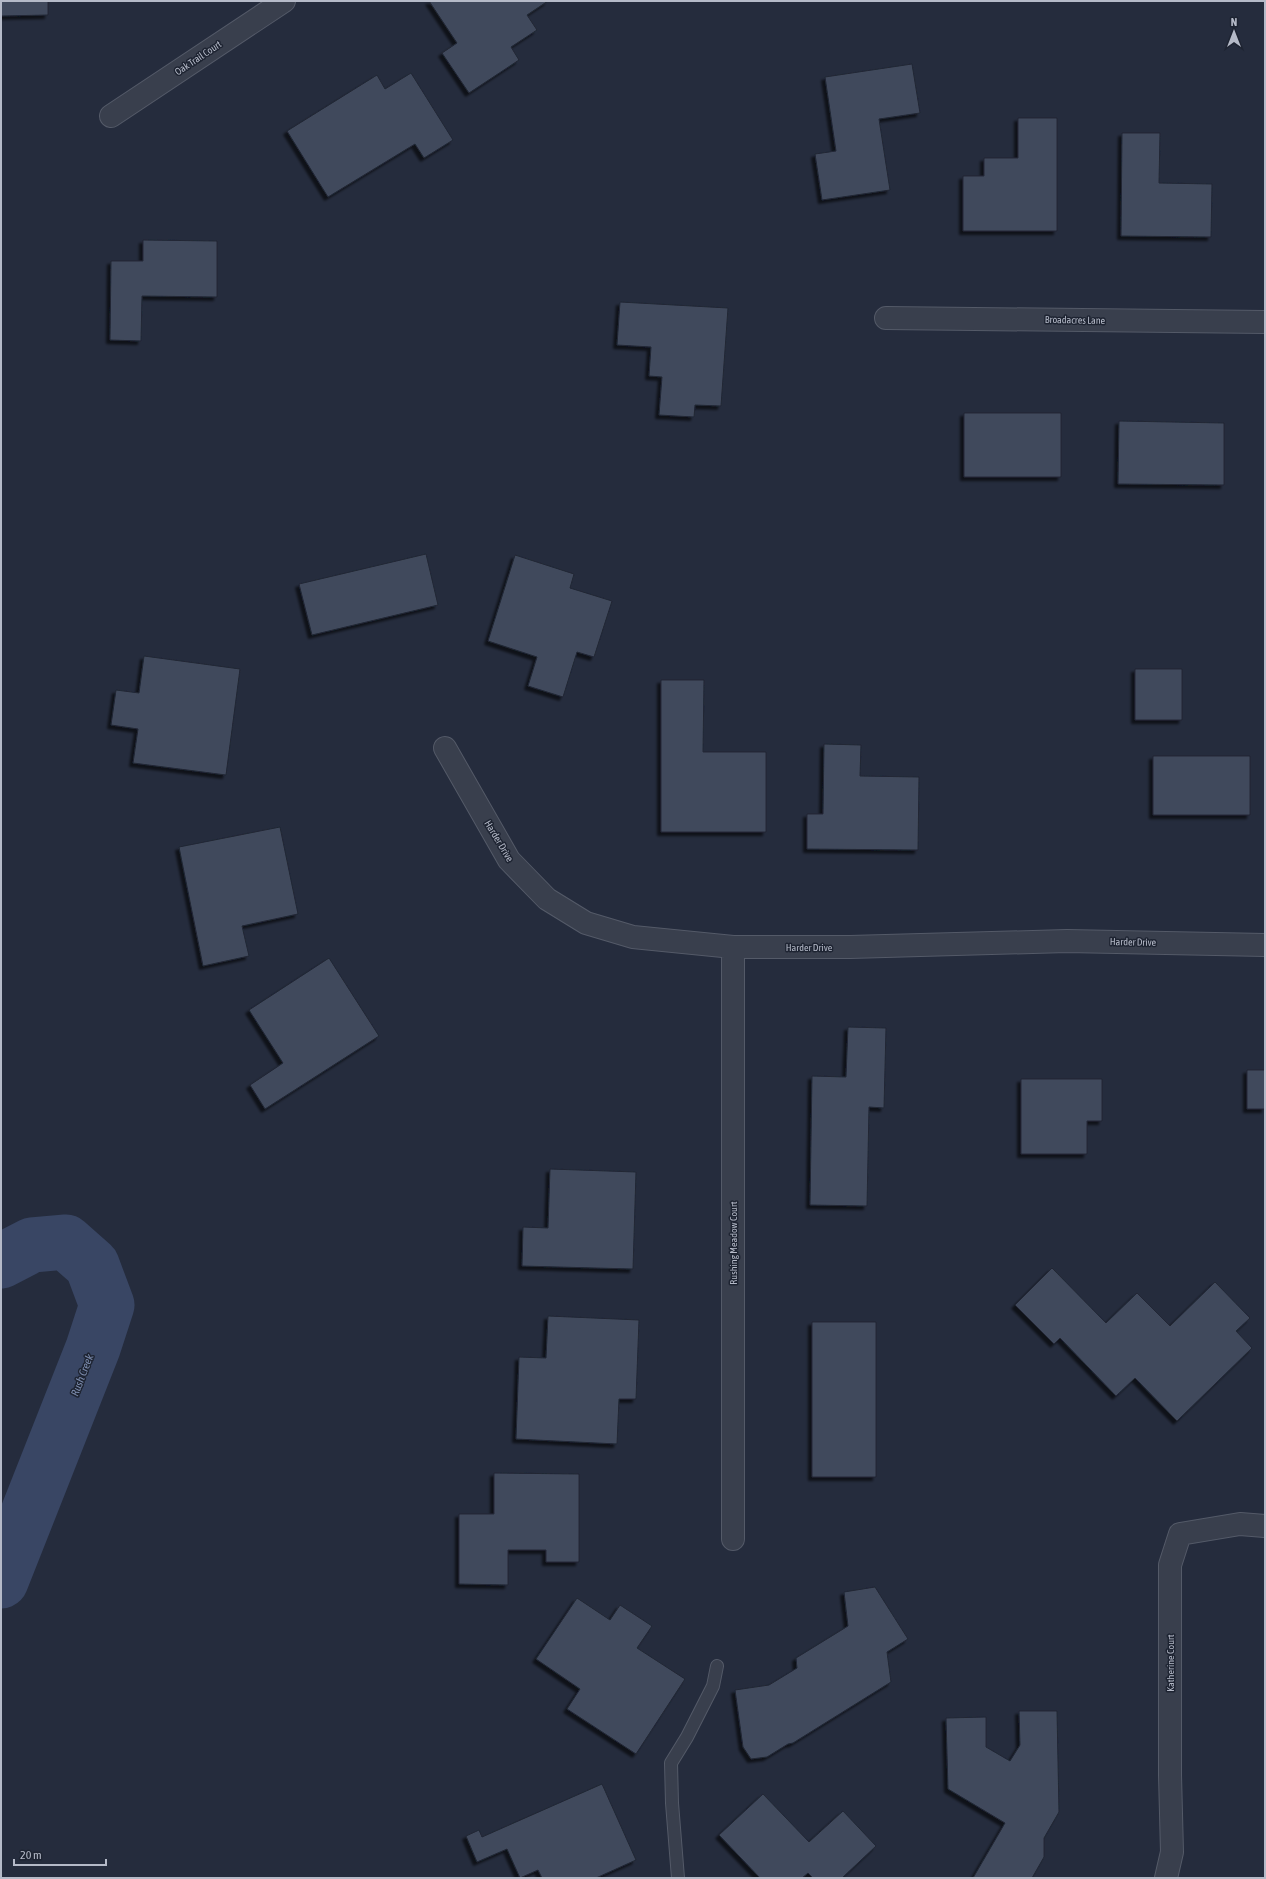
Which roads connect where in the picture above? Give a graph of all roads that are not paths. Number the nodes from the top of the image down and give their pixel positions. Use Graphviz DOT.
graph roads {
  1 [pos="284,1"];
  2 [pos="111,116"];
  3 [pos="886,318"];
  4 [pos="1265,322"];
  5 [pos="445,748"];
  6 [pos="1265,945"];
  7 [pos="733,947"];
  8 [pos="1265,1526"];
  9 [pos="733,1539"];
  10 [pos="717,1666"];
  11 [pos="678,1878"];
  12 [pos="1166,1878"];
  1 -- 2 [label="street, Oak Trail Court"];
  3 -- 4 [label="street, Broadacres Lane"];
  5 -- 7 [label="street, Harder Drive"];
  6 -- 7 [label="street, Harder Drive"];
  7 -- 9 [label="street, Rushing Meadow Court"];
  8 -- 12 [label="street, Katherine Court"];
  10 -- 11 [label="lane"];
}
